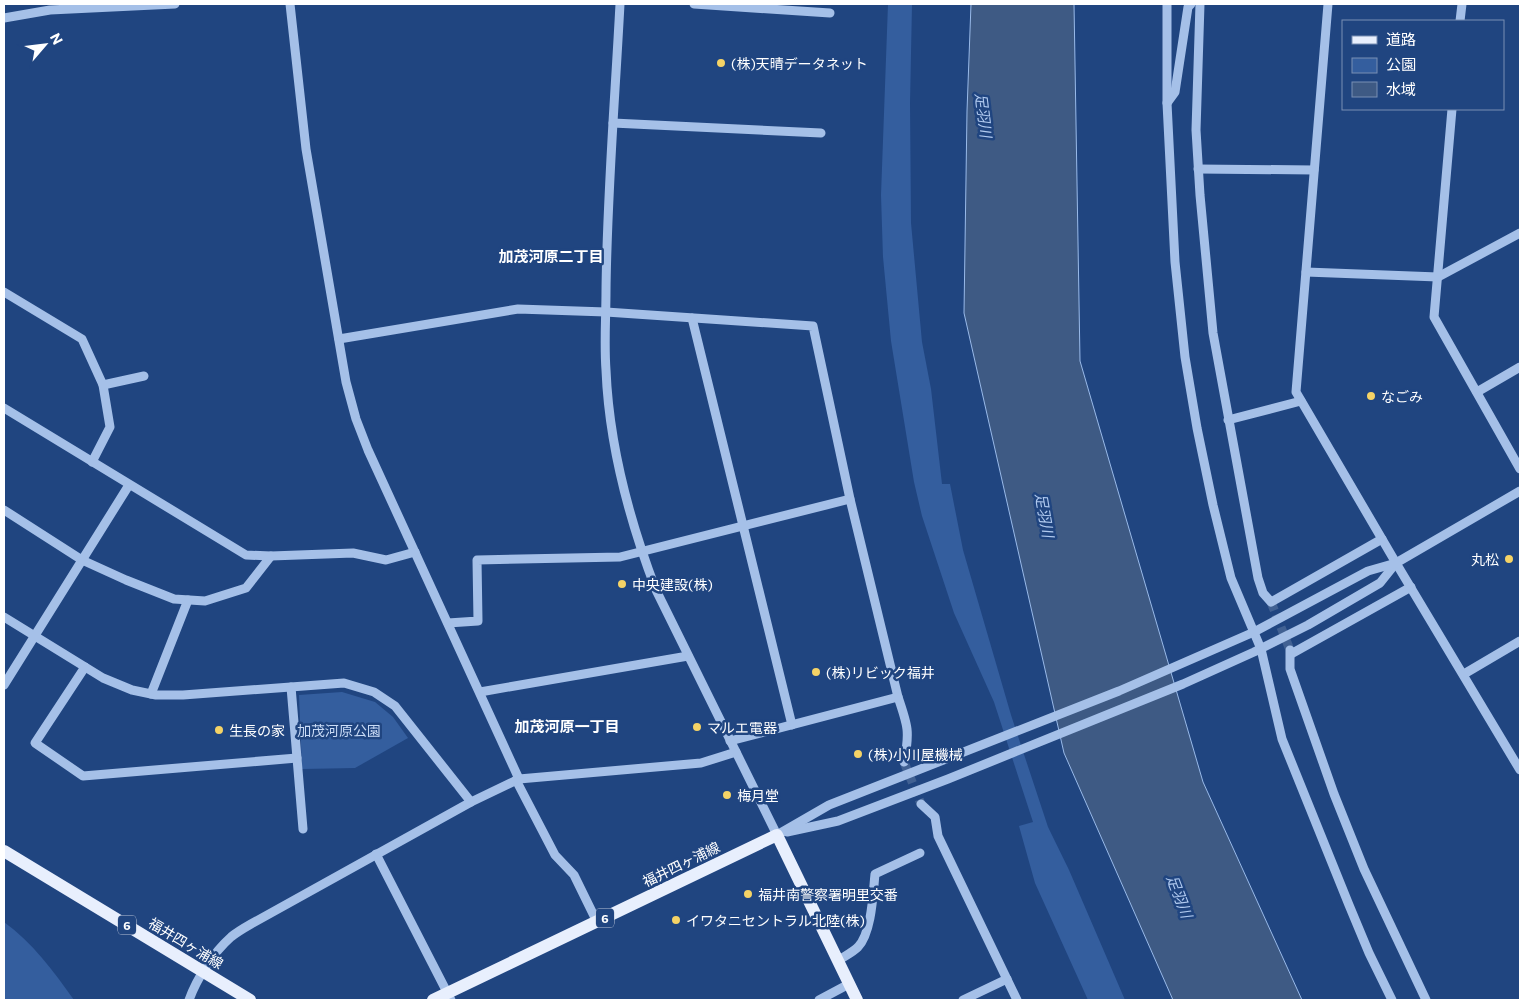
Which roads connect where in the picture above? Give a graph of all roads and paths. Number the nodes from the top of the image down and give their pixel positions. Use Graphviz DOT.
graph roads {
  1 [pos="175,4"];
  2 [pos="290,4"];
  3 [pos="620,4"];
  4 [pos="694,4"];
  5 [pos="1167,4"];
  6 [pos="1191,4"];
  7 [pos="1200,4"];
  8 [pos="1328,4"];
  9 [pos="1462,4"];
  10 [pos="107,5"];
  11 [pos="830,13"];
  12 [pos="4,18"];
  13 [pos="1460,20"];
  14 [pos="1167,103"];
  15 [pos="1452,110"];
  16 [pos="614,123"];
  17 [pos="822,134"];
  18 [pos="1198,169"];
  19 [pos="1314,170"];
  20 [pos="1520,233"];
  21 [pos="1306,272"];
  22 [pos="1438,277"];
  23 [pos="4,292"];
  24 [pos="606,312"];
  25 [pos="692,318"];
  26 [pos="339,339"];
  27 [pos="1520,367"];
  28 [pos="144,376"];
  29 [pos="103,385"];
  30 [pos="1477,392"];
  31 [pos="1301,401"];
  32 [pos="4,408"];
  33 [pos="1228,420"];
  34 [pos="92,462"];
  35 [pos="1520,469"];
  36 [pos="129,484"];
  37 [pos="1520,491"];
  38 [pos="850,499"];
  39 [pos="4,510"];
  40 [pos="743,526"];
  41 [pos="1382,539"];
  42 [pos="416,552"];
  43 [pos="642,552"];
  44 [pos="271,556"];
  45 [pos="82,560"];
  46 [pos="1396,563"];
  47 [pos="1411,588"];
  48 [pos="188,600"];
  49 [pos="4,617"];
  50 [pos="448,623"];
  51 [pos="1250,634"];
  52 [pos="34,636"];
  53 [pos="1520,641"];
  54 [pos="1258,650"];
  55 [pos="688,656"];
  56 [pos="86,667"];
  57 [pos="1464,674"];
  58 [pos="4,685"];
  59 [pos="291,686"];
  60 [pos="480,692"];
  61 [pos="151,694"];
  62 [pos="898,697"];
  63 [pos="792,725"];
  64 [pos="730,741"];
  65 [pos="736,752"];
  66 [pos="297,758"];
  67 [pos="904,762"];
  68 [pos="1520,770"];
  69 [pos="517,779"];
  70 [pos="470,802"];
  71 [pos="921,804"];
  72 [pos="303,828"];
  73 [pos="777,835"];
  74 [pos="4,851"];
  75 [pos="920,853"];
  76 [pos="376,854"];
  77 [pos="597,922"];
  78 [pos="839,960"];
  79 [pos="204,971"];
  80 [pos="1007,979"];
  81 [pos="849,984"];
  82 [pos="449,997"];
  83 [pos="189,1000"];
  84 [pos="250,1000"];
  85 [pos="432,1000"];
  86 [pos="819,1000"];
  87 [pos="857,1000"];
  88 [pos="963,1000"];
  89 [pos="1017,1000"];
  90 [pos="1392,1000"];
  91 [pos="1426,1000"];
  1 -- 10 [label="street"];
  2 -- 26 [label="street"];
  3 -- 16 [label="street"];
  4 -- 11 [label="street"];
  5 -- 14 [label="street"];
  6 -- 14 [label="street"];
  7 -- 18 [label="street"];
  8 -- 19 [label="street"];
  9 -- 13 [label="street"];
  10 -- 12 [label="street"];
  14 -- 51 [label="street"];
  15 -- 22 [label="street"];
  16 -- 17 [label="street"];
  16 -- 24 [label="street"];
  18 -- 19 [label="street"];
  18 -- 33 [label="street"];
  19 -- 21 [label="street"];
  20 -- 22 [label="street"];
  21 -- 22 [label="street"];
  21 -- 31 [label="street"];
  22 -- 30 [label="street"];
  23 -- 29 [label="street"];
  24 -- 25 [label="street"];
  24 -- 26 [label="street"];
  24 -- 43 [label="street"];
  25 -- 38 [label="street"];
  25 -- 40 [label="street"];
  26 -- 42 [label="street"];
  27 -- 30 [label="street"];
  28 -- 29 [label="street"];
  29 -- 34 [label="street"];
  30 -- 35 [label="street"];
  31 -- 33 [label="street"];
  31 -- 41 [label="street"];
  32 -- 34 [label="street"];
  33 -- 41 [label="street"];
  34 -- 36 [label="street"];
  36 -- 44 [label="street"];
  36 -- 45 [label="street"];
  37 -- 46 [label="street"];
  38 -- 40 [label="street"];
  38 -- 62 [label="street"];
  39 -- 45 [label="street"];
  40 -- 43 [label="street"];
  40 -- 63 [label="street"];
  41 -- 46 [label="street"];
  42 -- 44 [label="street"];
  42 -- 50 [label="street"];
  43 -- 50 [label="street"];
  43 -- 55 [label="street"];
  44 -- 48 [label="street"];
  45 -- 48 [label="street"];
  45 -- 52 [label="street"];
  46 -- 47 [label="street"];
  46 -- 51 [label="street"];
  46 -- 54 [label="street"];
  47 -- 57 [label="street"];
  47 -- 91 [label="street"];
  48 -- 61 [label="street"];
  49 -- 52 [label="street"];
  50 -- 60 [label="street"];
  51 -- 54 [label="street"];
  51 -- 73 [label="street"];
  52 -- 56 [label="street"];
  52 -- 58 [label="street"];
  53 -- 57 [label="street"];
  54 -- 73 [label="street"];
  54 -- 90 [label="street"];
  55 -- 60 [label="street"];
  55 -- 64 [label="street"];
  56 -- 61 [label="street"];
  56 -- 66 [label="street"];
  57 -- 68 [label="street"];
  59 -- 61 [label="street"];
  59 -- 66 [label="street"];
  59 -- 70 [label="street"];
  60 -- 69 [label="street"];
  62 -- 63 [label="street"];
  62 -- 67 [label="street"];
  63 -- 64 [label="street"];
  64 -- 65 [label="street"];
  65 -- 69 [label="street"];
  65 -- 73 [label="street"];
  66 -- 72 [label="street"];
  69 -- 70 [label="street"];
  69 -- 77 [label="street"];
  70 -- 76 [label="street"];
  71 -- 80 [label="street"];
  73 -- 77 [label="main road, 福井四ヶ浦線 / 6"];
  73 -- 78 [label="main road"];
  74 -- 79 [label="main road, 福井四ヶ浦線 / 6"];
  75 -- 78 [label="street"];
  76 -- 79 [label="street"];
  76 -- 82 [label="street"];
  77 -- 82 [label="main road, 福井四ヶ浦線 / 6"];
  78 -- 81 [label="main road"];
  79 -- 83 [label="street"];
  79 -- 84 [label="main road, 福井四ヶ浦線 / 6"];
  80 -- 88 [label="street"];
  80 -- 89 [label="street"];
  81 -- 86 [label="street"];
  81 -- 87 [label="main road"];
  82 -- 85 [label="main road, 福井四ヶ浦線 / 6"];
}
